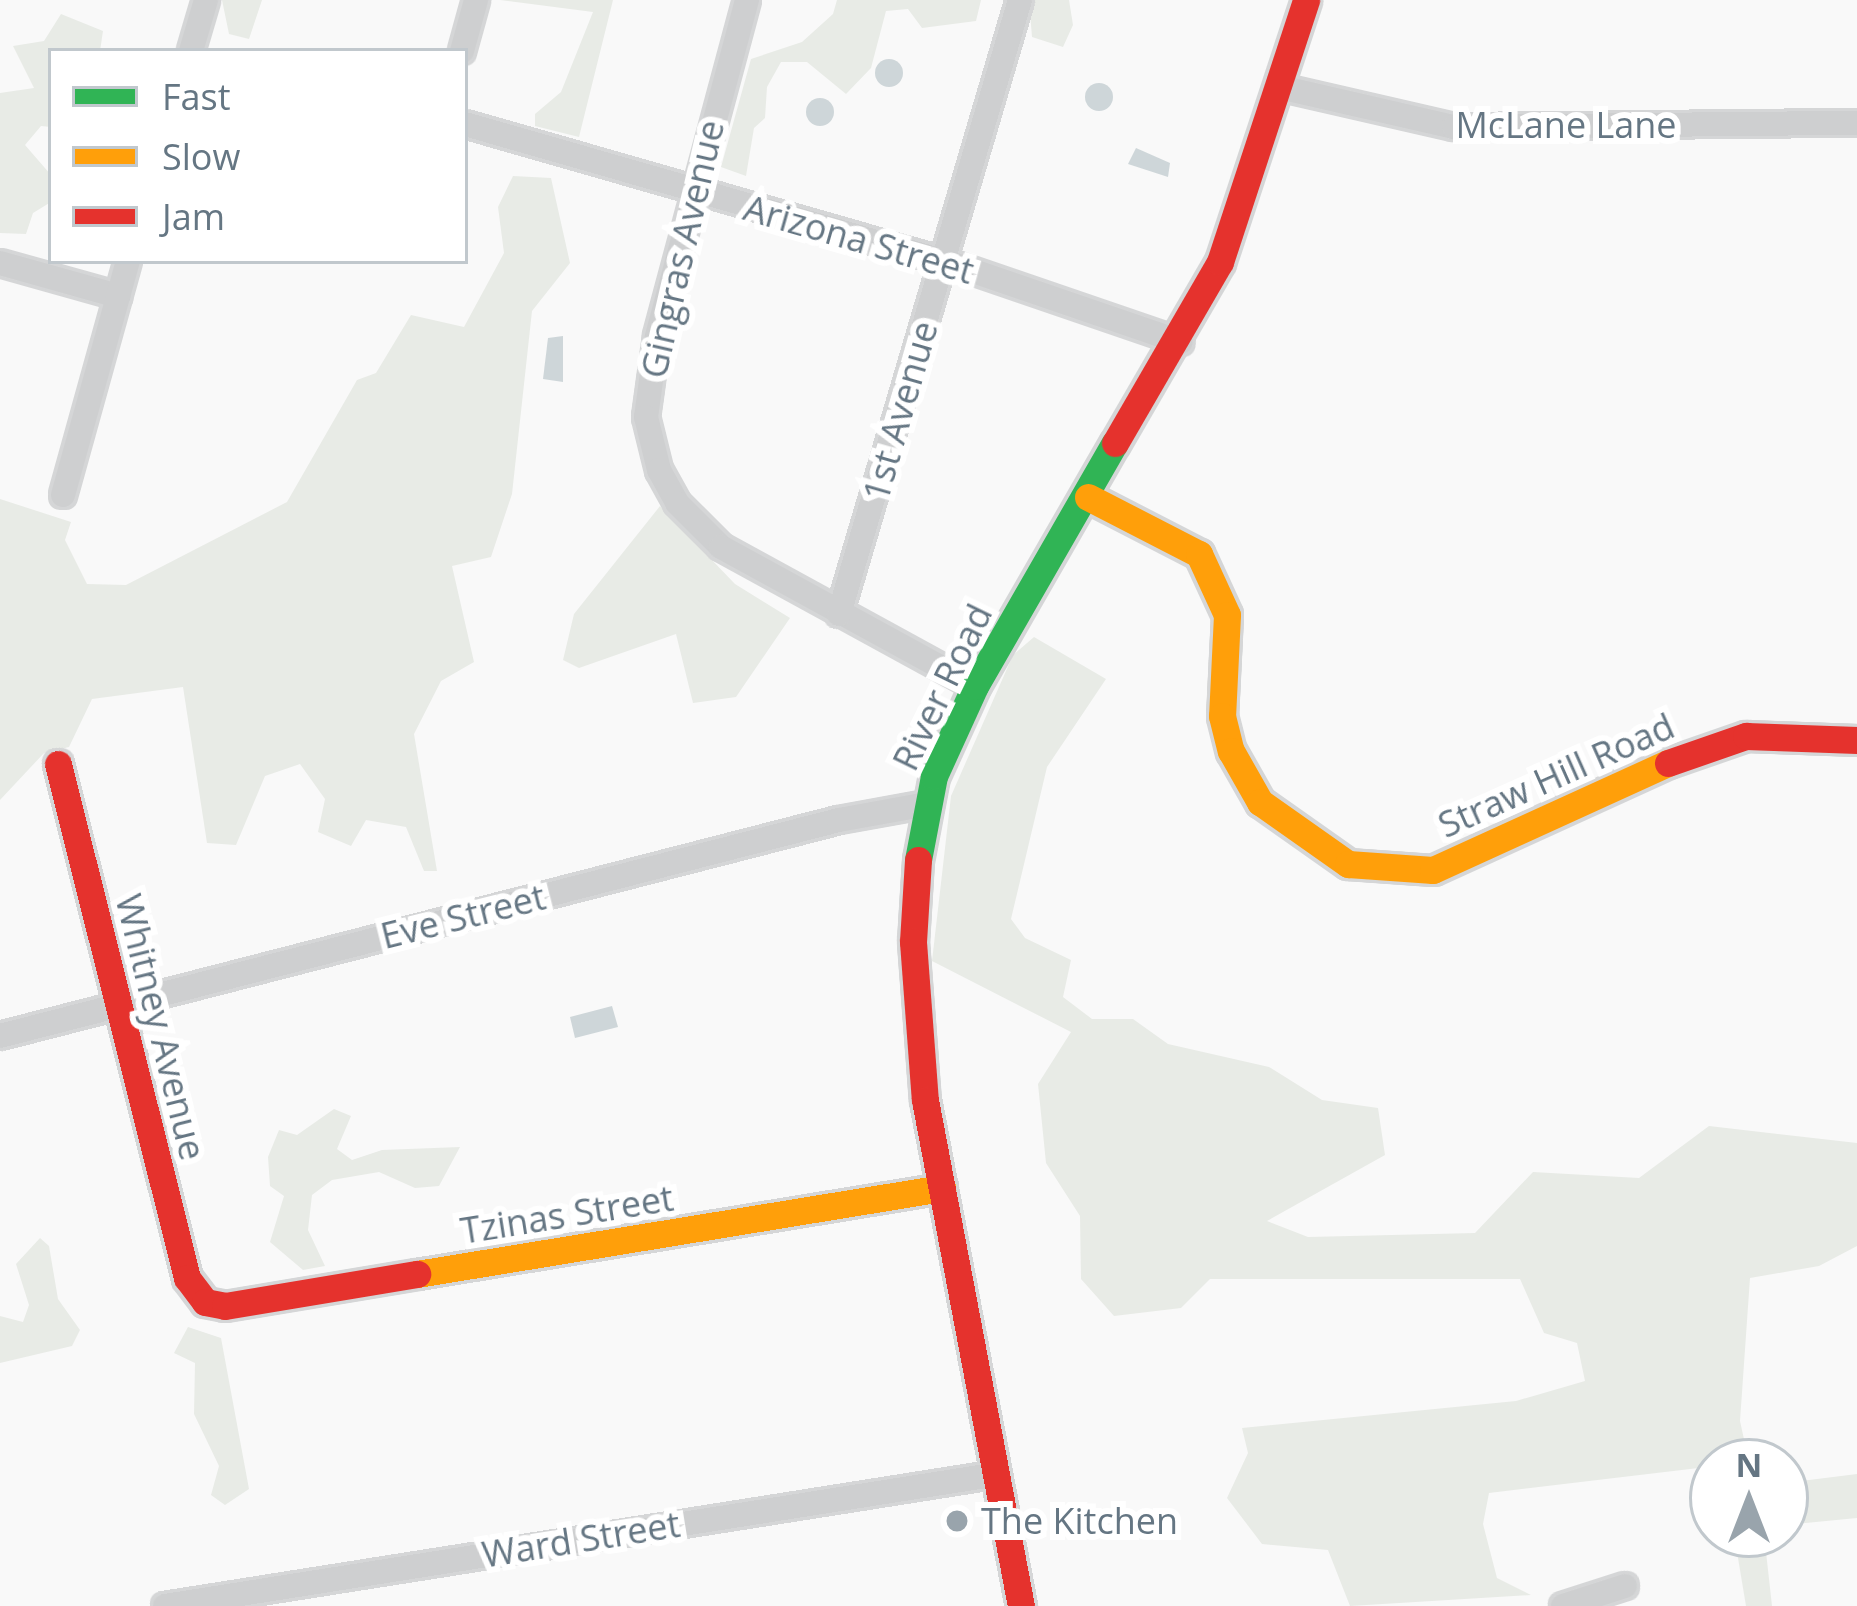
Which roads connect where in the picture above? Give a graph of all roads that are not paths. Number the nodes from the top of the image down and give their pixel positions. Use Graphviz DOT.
graph roads {
  1 [pos="206,0"];
  2 [pos="476,0"];
  3 [pos="747,0"];
  4 [pos="1020,0"];
  5 [pos="1306,0"];
  6 [pos="194,48"];
  7 [pos="463,48"];
  8 [pos="1279,87"];
  9 [pos="1857,123"];
  10 [pos="468,125"];
  11 [pos="692,191"];
  12 [pos="944,261"];
  13 [pos="0,263"];
  14 [pos="127,264"];
  15 [pos="118,296"];
  16 [pos="1180,342"];
  17 [pos="63,495"];
  18 [pos="1088,497"];
  19 [pos="839,614"];
  20 [pos="975,686"];
  21 [pos="1857,740"];
  22 [pos="58,764"];
  23 [pos="927,804"];
  24 [pos="119,1004"];
  25 [pos="0,1036"];
  26 [pos="942,1188"];
  27 [pos="205,1302"];
  28 [pos="998,1474"];
  29 [pos="1624,1586"];
  30 [pos="165,1606"];
  31 [pos="1021,1606"];
  32 [pos="1563,1606"];
  1 -- 6 [label="street"];
  2 -- 7 [label="street"];
  3 -- 11 [label="street, Gingras Avenue"];
  4 -- 12 [label="street, 1st Avenue"];
  5 -- 8 [label="street, River Road"];
  8 -- 9 [label="street, McLane Lane"];
  8 -- 16 [label="street, River Road"];
  10 -- 11 [label="street, Arizona Street"];
  11 -- 12 [label="street, Arizona Street"];
  11 -- 19 [label="street, Gingras Avenue"];
  12 -- 16 [label="street, Arizona Street"];
  12 -- 19 [label="street, 1st Avenue"];
  13 -- 15 [label="street"];
  14 -- 15 [label="street"];
  15 -- 17 [label="street"];
  16 -- 18 [label="street, River Road"];
  18 -- 20 [label="street, River Road"];
  18 -- 21 [label="street, Straw Hill Road"];
  19 -- 20 [label="street, Gingras Avenue"];
  20 -- 23 [label="street, River Road"];
  22 -- 24 [label="street, Whitney Avenue"];
  23 -- 24 [label="street, Eve Street"];
  23 -- 26 [label="street, River Road"];
  24 -- 25 [label="street, Eve Street"];
  24 -- 27 [label="street, Whitney Avenue"];
  26 -- 27 [label="street, Tzinas Street"];
  26 -- 28 [label="street, River Road"];
  28 -- 30 [label="street, Ward Street"];
  28 -- 31 [label="street, River Road"];
  29 -- 32 [label="street"];
}
